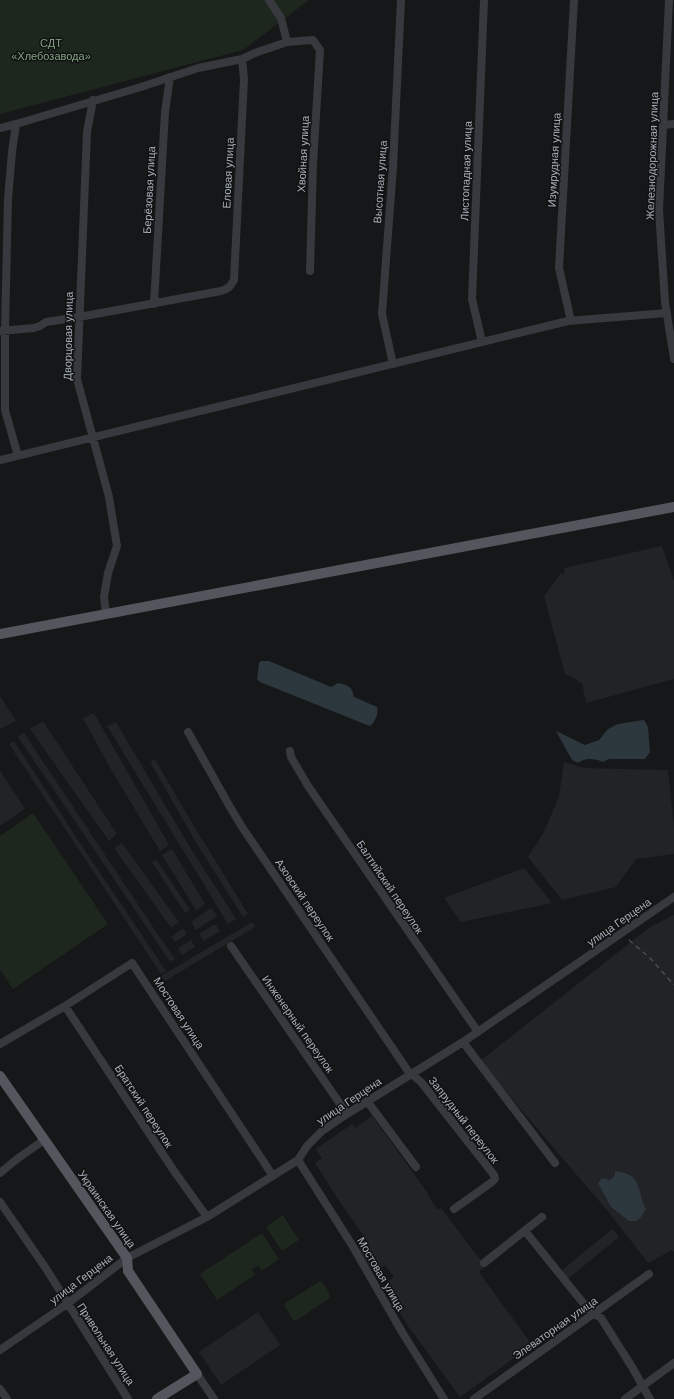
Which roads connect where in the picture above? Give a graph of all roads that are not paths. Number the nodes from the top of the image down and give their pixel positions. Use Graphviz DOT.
graph roads {
  1 [pos="269,0"];
  2 [pos="401,0"];
  3 [pos="484,0"];
  4 [pos="574,0"];
  5 [pos="669,0"];
  6 [pos="287,42"];
  7 [pos="242,59"];
  8 [pos="170,77"];
  9 [pos="93,100"];
  10 [pos="16,124"];
  11 [pos="674,124"];
  12 [pos="663,125"];
  13 [pos="0,128"];
  14 [pos="310,271"];
  15 [pos="154,304"];
  16 [pos="667,313"];
  17 [pos="79,317"];
  18 [pos="571,321"];
  19 [pos="3,330"];
  20 [pos="482,342"];
  21 [pos="674,359"];
  22 [pos="393,364"];
  23 [pos="93,438"];
  24 [pos="18,456"];
  25 [pos="0,460"];
  26 [pos="674,507"];
  27 [pos="106,614"];
  28 [pos="2,634"];
  29 [pos="188,732"];
  30 [pos="290,751"];
  31 [pos="674,897"];
  32 [pos="231,946"];
  33 [pos="65,1006"];
  34 [pos="478,1032"];
  35 [pos="463,1042"];
  36 [pos="0,1044"];
  37 [pos="411,1075"];
  38 [pos="0,1076"];
  39 [pos="367,1101"];
  40 [pos="347,1114"];
  41 [pos="44,1140"];
  42 [pos="298,1160"];
  43 [pos="555,1163"];
  44 [pos="416,1168"];
  45 [pos="0,1173"];
  46 [pos="273,1176"];
  47 [pos="0,1202"];
  48 [pos="454,1210"];
  49 [pos="207,1217"];
  50 [pos="542,1217"];
  51 [pos="525,1231"];
  52 [pos="126,1258"];
  53 [pos="484,1263"];
  54 [pos="649,1274"];
  55 [pos="67,1304"];
  56 [pos="595,1314"];
  57 [pos="0,1350"];
  58 [pos="674,1363"];
  59 [pos="197,1374"];
  60 [pos="643,1387"];
  61 [pos="0,1389"];
  62 [pos="7,1399"];
  63 [pos="128,1399"];
  64 [pos="157,1399"];
  65 [pos="214,1399"];
  66 [pos="444,1399"];
  67 [pos="474,1399"];
  68 [pos="625,1399"];
  69 [pos="650,1399"];
  1 -- 6 [label="street"];
  2 -- 22 [label="street, Высотная улица"];
  3 -- 20 [label="street, Листопадная улица"];
  4 -- 18 [label="street, Изумрудная улица"];
  5 -- 12 [label="street, Железнодорожная улица"];
  6 -- 7 [label="street"];
  6 -- 14 [label="street, Хвойная улица"];
  7 -- 8 [label="street"];
  7 -- 15 [label="street, Еловая улица"];
  8 -- 9 [label="street"];
  8 -- 15 [label="street, Берёзовая улица"];
  9 -- 10 [label="street"];
  9 -- 17 [label="street, Дворцовая улица"];
  10 -- 13 [label="street"];
  10 -- 19 [label="street"];
  11 -- 12 [label="street"];
  12 -- 16 [label="street, Железнодорожная улица"];
  15 -- 17 [label="street"];
  16 -- 18 [label="street"];
  16 -- 21 [label="street, Железнодорожная улица"];
  17 -- 19 [label="street"];
  17 -- 23 [label="street, Дворцовая улица"];
  18 -- 20 [label="street"];
  19 -- 24 [label="street"];
  20 -- 22 [label="street"];
  22 -- 23 [label="street"];
  23 -- 24 [label="street"];
  23 -- 27 [label="street, Дворцовая улица"];
  24 -- 25 [label="street"];
  26 -- 27 [label="main road"];
  27 -- 28 [label="main road"];
  29 -- 37 [label="street, Азовский переулок"];
  30 -- 34 [label="street, Балтийский переулок"];
  31 -- 34 [label="street, улица Герцена"];
  32 -- 40 [label="street, Инженерный переулок"];
  33 -- 36 [label="street"];
  33 -- 46 [label="street, Мостовая улица"];
  33 -- 49 [label="street, Братский переулок"];
  34 -- 35 [label="street, улица Герцена"];
  35 -- 37 [label="street, улица Герцена"];
  35 -- 43 [label="street"];
  37 -- 39 [label="street, улица Герцена"];
  37 -- 48 [label="street, Запрудный переулок"];
  38 -- 41 [label="main road, Украинская улица"];
  39 -- 40 [label="street, улица Герцена"];
  39 -- 44 [label="street"];
  40 -- 42 [label="street, улица Герцена"];
  41 -- 45 [label="street"];
  41 -- 52 [label="main road, Украинская улица"];
  42 -- 46 [label="street, улица Герцена"];
  42 -- 66 [label="street, Мостовая улица"];
  46 -- 49 [label="street, улица Герцена"];
  47 -- 55 [label="street, Привольная улица"];
  49 -- 52 [label="street, улица Герцена"];
  50 -- 51 [label="street"];
  51 -- 53 [label="street"];
  51 -- 56 [label="street"];
  52 -- 55 [label="street, улица Герцена"];
  52 -- 59 [label="main road, Украинская улица"];
  54 -- 56 [label="street, Элеваторная улица"];
  55 -- 57 [label="street, улица Герцена"];
  55 -- 63 [label="street, Привольная улица"];
  56 -- 60 [label="street"];
  56 -- 67 [label="street, Элеваторная улица"];
  58 -- 60 [label="street"];
  59 -- 64 [label="main road"];
  59 -- 65 [label="street, Украинская улица"];
  60 -- 68 [label="street"];
  60 -- 69 [label="street"];
  61 -- 62 [label="street"];
}
